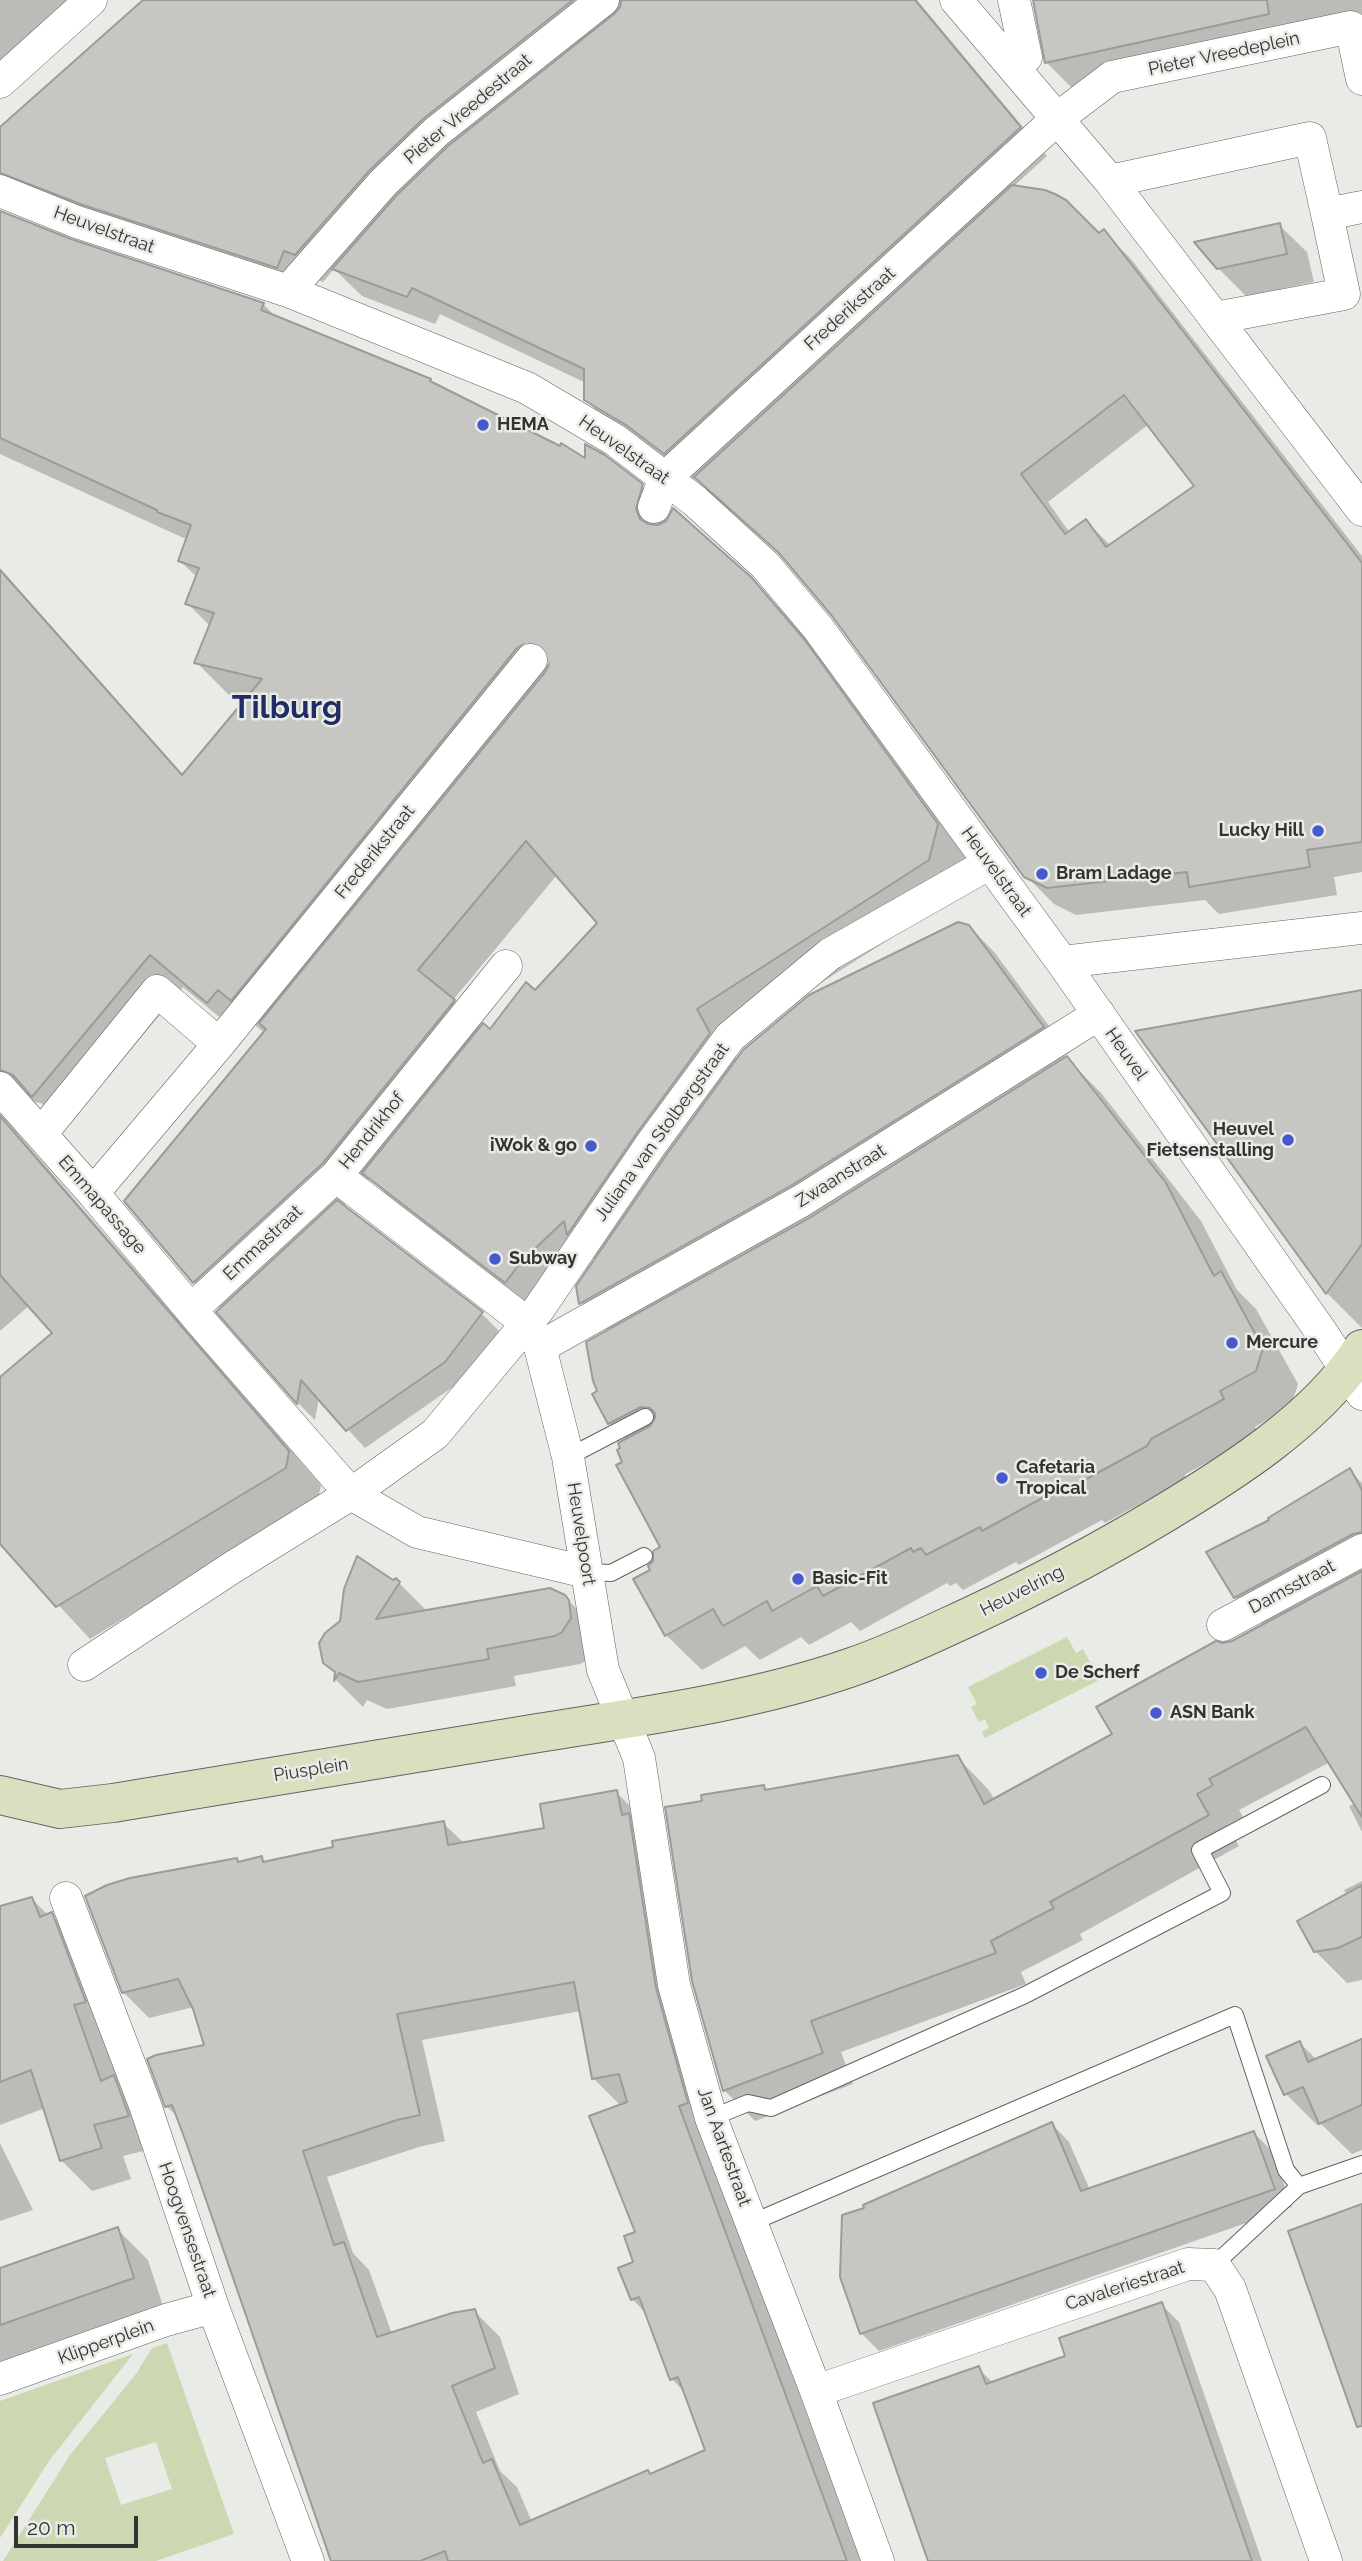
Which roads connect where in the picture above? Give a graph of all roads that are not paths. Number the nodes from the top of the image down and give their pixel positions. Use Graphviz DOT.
graph roads {
  1 [pos="91,0"];
  2 [pos="603,0"];
  3 [pos="956,0"];
  4 [pos="1014,0"];
  5 [pos="1014,67"];
  6 [pos="1362,79"];
  7 [pos="0,82"];
  8 [pos="1058,118"];
  9 [pos="1110,181"];
  10 [pos="0,191"];
  11 [pos="1362,206"];
  12 [pos="1327,214"];
  13 [pos="288,291"];
  14 [pos="1215,318"];
  15 [pos="659,493"];
  16 [pos="1362,510"];
  17 [pos="531,660"];
  18 [pos="990,863"];
  19 [pos="1362,928"];
  20 [pos="1062,962"];
  21 [pos="506,966"];
  22 [pos="1099,1014"];
  23 [pos="219,1045"];
  24 [pos="0,1088"];
  25 [pos="41,1134"];
  26 [pos="336,1177"];
  27 [pos="93,1193"];
  28 [pos="197,1317"];
  29 [pos="534,1327"];
  30 [pos="1349,1364"];
  31 [pos="645,1417"];
  32 [pos="568,1457"];
  33 [pos="351,1494"];
  34 [pos="1362,1550"];
  35 [pos="644,1556"];
  36 [pos="586,1572"];
  37 [pos="1223,1625"];
  38 [pos="84,1665"];
  39 [pos="623,1719"];
  40 [pos="1322,1785"];
  41 [pos="0,1795"];
  42 [pos="66,1898"];
  43 [pos="711,2118"];
  44 [pos="1362,2164"];
  45 [pos="1299,2186"];
  46 [pos="751,2223"];
  47 [pos="1214,2265"];
  48 [pos="213,2306"];
  49 [pos="0,2379"];
  50 [pos="816,2390"];
  51 [pos="308,2561"];
  52 [pos="878,2561"];
  53 [pos="1326,2561"];
  1 -- 7 [label="street"];
  2 -- 13 [label="street, Pieter Vreedestraat"];
  3 -- 5 [label="street"];
  4 -- 5 [label="street"];
  5 -- 8 [label="street"];
  6 -- 8 [label="street, Pieter Vreedeplein"];
  8 -- 9 [label="street"];
  8 -- 15 [label="street, Frederikstraat"];
  9 -- 12 [label="street"];
  9 -- 14 [label="street"];
  10 -- 13 [label="street, Heuvelstraat"];
  11 -- 12 [label="street"];
  12 -- 14 [label="street"];
  13 -- 15 [label="street, Heuvelstraat"];
  14 -- 16 [label="street"];
  15 -- 18 [label="street, Heuvelstraat"];
  17 -- 23 [label="street, Frederikstraat"];
  18 -- 20 [label="street, Heuvelstraat"];
  18 -- 29 [label="street, Juliana van Stolbergstraat"];
  19 -- 20 [label="street"];
  20 -- 22 [label="street, Heuvel"];
  21 -- 26 [label="street, Hendrikhof"];
  22 -- 29 [label="street, Zwaanstraat"];
  22 -- 30 [label="street, Heuvel"];
  23 -- 25 [label="street"];
  23 -- 27 [label="street, Frederikstraat"];
  24 -- 25 [label="street, Emmapassage"];
  25 -- 27 [label="street, Emmapassage"];
  26 -- 28 [label="street, Emmastraat"];
  26 -- 29 [label="street, Hendrikhof"];
  27 -- 28 [label="street, Emmapassage"];
  28 -- 33 [label="street"];
  29 -- 32 [label="street, Heuvelpoort"];
  29 -- 33 [label="street"];
  30 -- 39 [label="street, Heuvelring"];
  31 -- 32 [label="lane"];
  32 -- 36 [label="street, Heuvelpoort"];
  33 -- 36 [label="street"];
  33 -- 38 [label="street"];
  34 -- 37 [label="street, Damsstraat"];
  35 -- 36 [label="lane"];
  36 -- 39 [label="street, Heuvelpoort"];
  39 -- 41 [label="street, Piusplein"];
  39 -- 43 [label="street, Jan Aartestraat"];
  40 -- 43 [label="lane"];
  42 -- 48 [label="street, Hoogvensestraat"];
  43 -- 46 [label="street, Jan Aartestraat"];
  44 -- 45 [label="lane"];
  45 -- 46 [label="lane"];
  45 -- 47 [label="lane"];
  46 -- 50 [label="street, Jan Aartestraat"];
  47 -- 50 [label="street, Cavaleriestraat"];
  47 -- 53 [label="street"];
  48 -- 49 [label="street, Klipperplein"];
  48 -- 51 [label="street, Hoogvensestraat"];
  50 -- 52 [label="street, Jan Aartestraat"];
}
